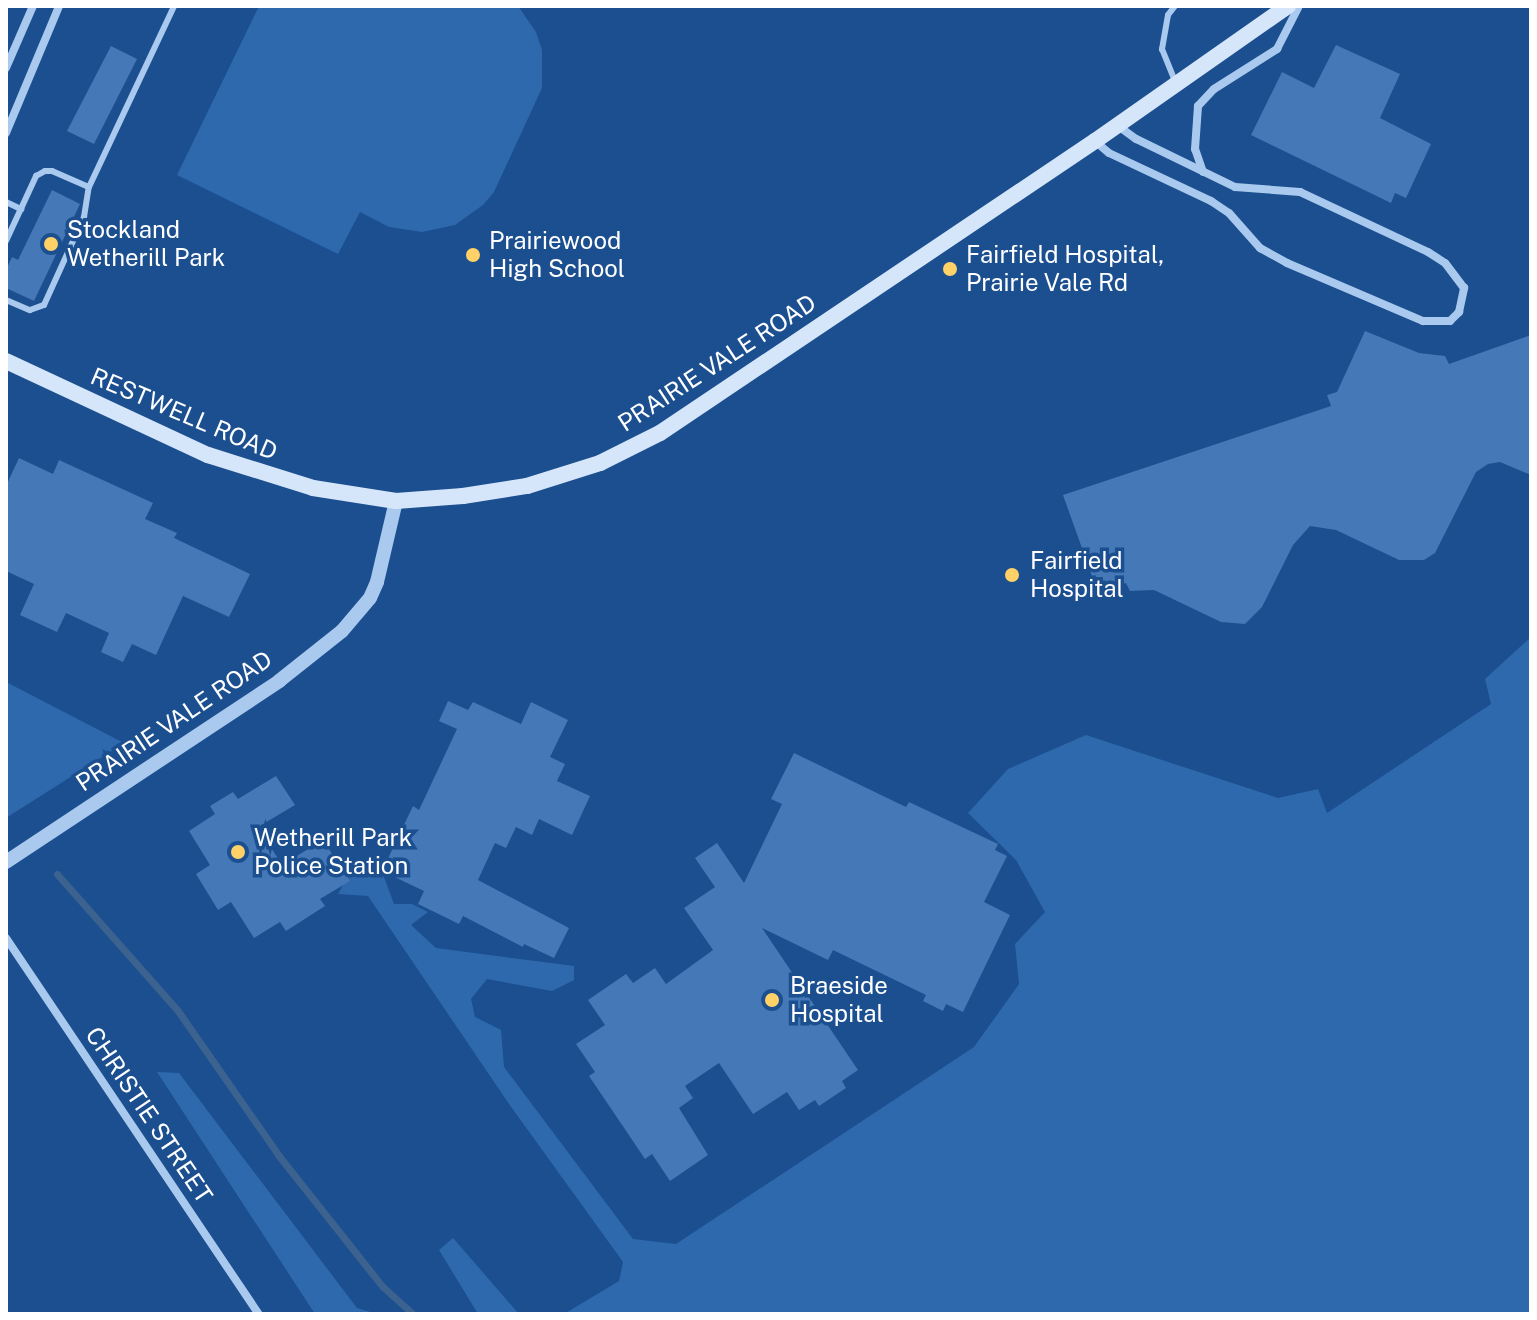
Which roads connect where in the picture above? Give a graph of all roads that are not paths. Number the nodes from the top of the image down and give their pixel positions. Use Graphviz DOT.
graph roads {
  1 [pos="33,6"];
  2 [pos="59,6"];
  3 [pos="174,6"];
  4 [pos="1175,6"];
  5 [pos="1288,6"];
  6 [pos="1299,6"];
  7 [pos="6,68"];
  8 [pos="1176,85"];
  9 [pos="1118,126"];
  10 [pos="6,133"];
  11 [pos="1095,141"];
  12 [pos="1203,172"];
  13 [pos="89,187"];
  14 [pos="6,202"];
  15 [pos="21,209"];
  16 [pos="6,241"];
  17 [pos="6,300"];
  18 [pos="6,361"];
  19 [pos="396,501"];
  20 [pos="6,862"];
  21 [pos="6,938"];
  22 [pos="259,1314"];
  1 -- 7 [label="street"];
  2 -- 10 [label="street"];
  3 -- 13 [label="lane"];
  4 -- 8 [label="lane"];
  5 -- 8 [label="main road, PRAIRIE VALE ROAD"];
  6 -- 12 [label="street"];
  8 -- 9 [label="main road, PRAIRIE VALE ROAD"];
  9 -- 11 [label="main road, PRAIRIE VALE ROAD"];
  9 -- 12 [label="street"];
  11 -- 12 [label="street"];
  11 -- 19 [label="main road, PRAIRIE VALE ROAD"];
  13 -- 15 [label="lane"];
  13 -- 17 [label="lane"];
  14 -- 15 [label="lane"];
  15 -- 16 [label="lane"];
  18 -- 19 [label="main road, RESTWELL ROAD"];
  19 -- 20 [label="street, PRAIRIE VALE ROAD"];
  21 -- 22 [label="street, CHRISTIE STREET"];
}
